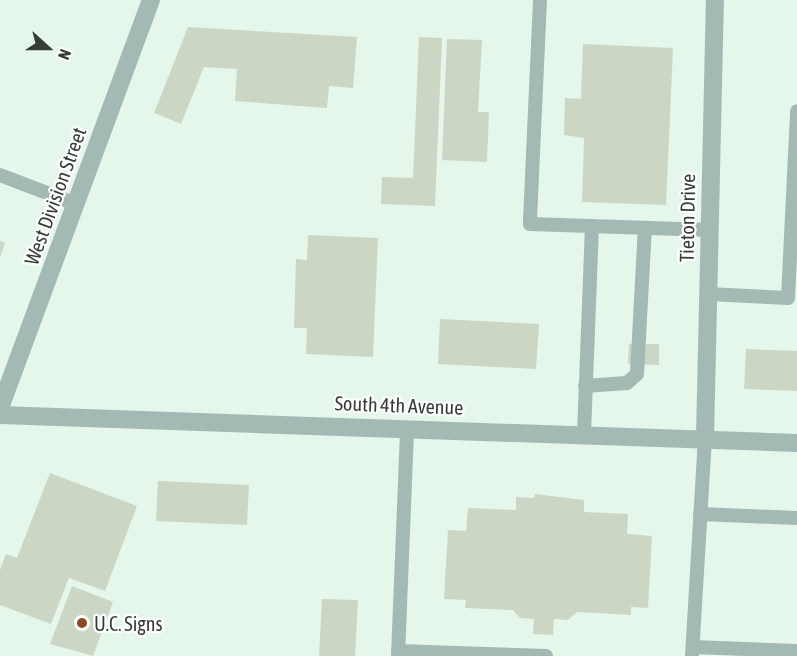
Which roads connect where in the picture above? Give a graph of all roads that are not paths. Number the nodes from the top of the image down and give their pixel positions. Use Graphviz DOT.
graph roads {
  1 [pos="151,0"];
  2 [pos="540,0"];
  3 [pos="715,0"];
  4 [pos="797,111"];
  5 [pos="0,175"];
  6 [pos="76,204"];
  7 [pos="592,226"];
  8 [pos="645,228"];
  9 [pos="710,230"];
  10 [pos="708,294"];
  11 [pos="792,298"];
  12 [pos="585,386"];
  13 [pos="0,408"];
  14 [pos="0,415"];
  15 [pos="407,428"];
  16 [pos="584,434"];
  17 [pos="705,437"];
  18 [pos="797,443"];
  19 [pos="700,514"];
  20 [pos="797,518"];
  21 [pos="692,651"];
  22 [pos="797,651"];
  23 [pos="398,653"];
  24 [pos="546,656"];
  1 -- 6 [label="street, West Division Street"];
  2 -- 7 [label="lane"];
  3 -- 9 [label="street, Tieton Drive"];
  4 -- 11 [label="lane"];
  5 -- 6 [label="lane"];
  6 -- 13 [label="street, West Division Street"];
  7 -- 8 [label="lane"];
  7 -- 12 [label="lane"];
  8 -- 9 [label="lane"];
  8 -- 12 [label="lane"];
  9 -- 10 [label="street, Tieton Drive"];
  10 -- 11 [label="lane"];
  10 -- 17 [label="street, Tieton Drive"];
  12 -- 16 [label="lane"];
  14 -- 15 [label="street, South 4th Avenue"];
  15 -- 16 [label="street, South 4th Avenue"];
  15 -- 23 [label="lane"];
  16 -- 17 [label="street, South 4th Avenue"];
  17 -- 18 [label="street, South 4th Avenue"];
  17 -- 19 [label="lane"];
  19 -- 20 [label="lane"];
  19 -- 21 [label="lane"];
  21 -- 22 [label="lane"];
  23 -- 24 [label="lane"];
}
